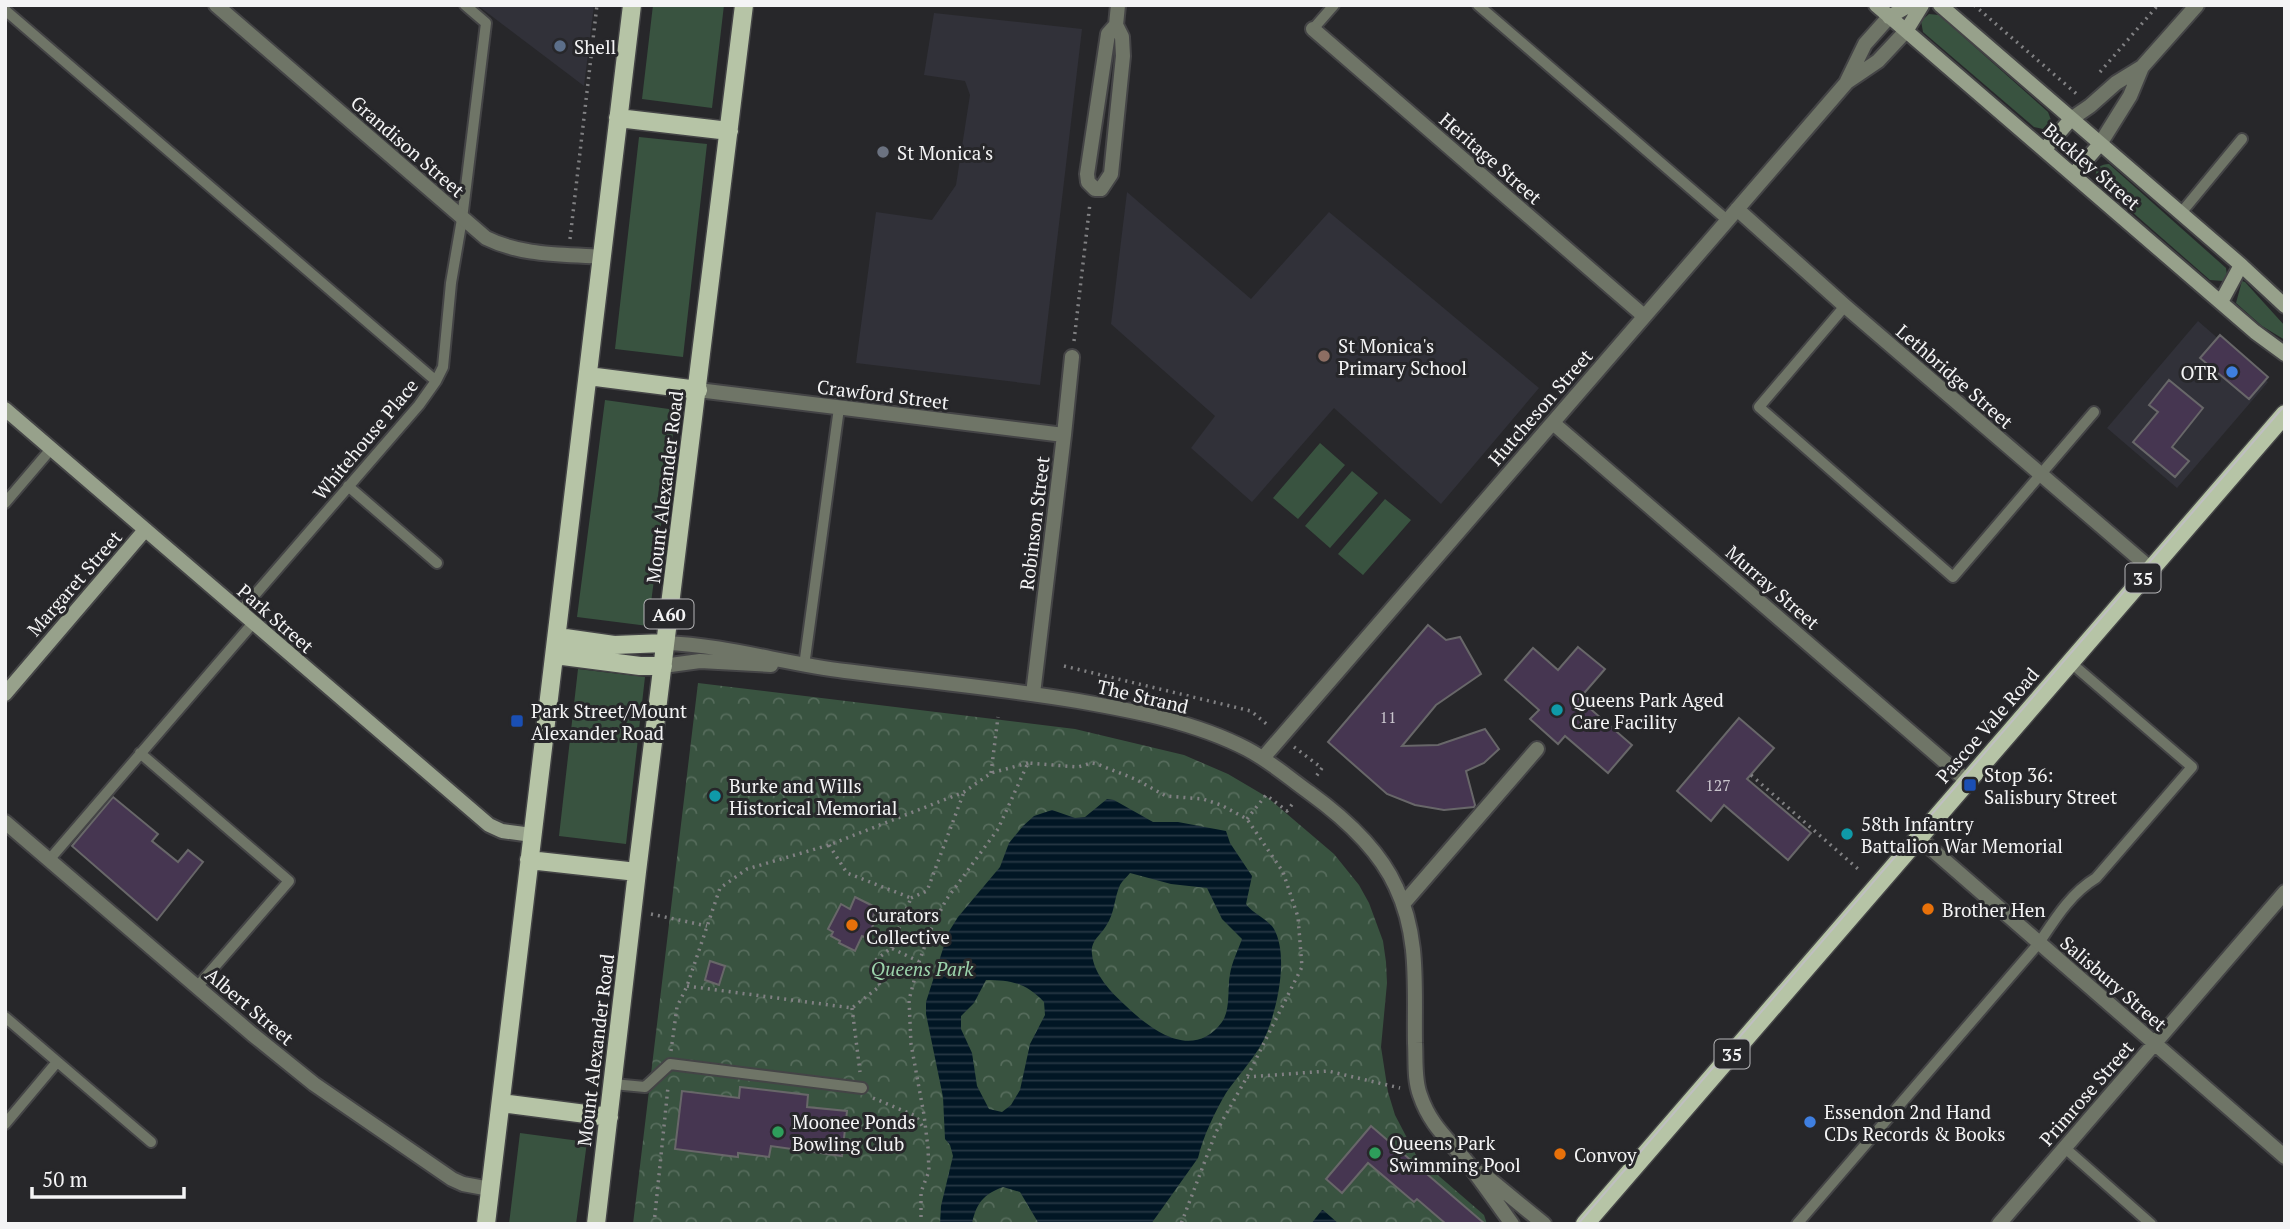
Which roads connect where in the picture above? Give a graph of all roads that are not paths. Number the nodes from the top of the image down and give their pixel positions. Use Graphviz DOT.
graph roads {
  1 [pos="216,5"];
  2 [pos="465,5"];
  3 [pos="632,5"];
  4 [pos="744,5"];
  5 [pos="1118,5"];
  6 [pos="1334,5"];
  7 [pos="1478,5"];
  8 [pos="1876,5"];
  9 [pos="1910,5"];
  10 [pos="1922,5"];
  11 [pos="1940,5"];
  12 [pos="2197,5"];
  13 [pos="5,10"];
  14 [pos="1889,17"];
  15 [pos="1116,25"];
  16 [pos="1313,30"];
  17 [pos="1906,31"];
  18 [pos="2142,67"];
  19 [pos="1847,82"];
  20 [pos="618,118"];
  21 [pos="2071,119"];
  22 [pos="729,131"];
  23 [pos="2242,139"];
  24 [pos="2100,144"];
  25 [pos="2044,150"];
  26 [pos="2073,175"];
  27 [pos="2181,213"];
  28 [pos="1732,215"];
  29 [pos="462,219"];
  30 [pos="602,257"];
  31 [pos="2241,265"];
  32 [pos="2221,302"];
  33 [pos="1845,306"];
  34 [pos="2285,306"];
  35 [pos="1644,316"];
  36 [pos="2285,354"];
  37 [pos="1072,357"];
  38 [pos="587,376"];
  39 [pos="436,381"];
  40 [pos="698,390"];
  41 [pos="839,408"];
  42 [pos="5,409"];
  43 [pos="2094,412"];
  44 [pos="2285,414"];
  45 [pos="1553,423"];
  46 [pos="1064,436"];
  47 [pos="51,449"];
  48 [pos="2041,475"];
  49 [pos="348,486"];
  50 [pos="5,503"];
  51 [pos="145,530"];
  52 [pos="437,563"];
  53 [pos="2151,569"];
  54 [pos="240,612"];
  55 [pos="253,623"];
  56 [pos="665,643"];
  57 [pos="556,646"];
  58 [pos="2070,662"];
  59 [pos="663,666"];
  60 [pos="804,666"];
  61 [pos="5,694"];
  62 [pos="1032,694"];
  63 [pos="1537,749"];
  64 [pos="140,753"];
  65 [pos="1263,758"];
  66 [pos="1967,780"];
  67 [pos="5,822"];
  68 [pos="532,835"];
  69 [pos="1919,838"];
  70 [pos="49,860"];
  71 [pos="529,860"];
  72 [pos="637,872"];
  73 [pos="2285,892"];
  74 [pos="1403,904"];
  75 [pos="2039,943"];
  76 [pos="197,987"];
  77 [pos="5,1017"];
  78 [pos="2155,1043"];
  79 [pos="57,1062"];
  80 [pos="613,1084"];
  81 [pos="862,1088"];
  82 [pos="500,1103"];
  83 [pos="609,1116"];
  84 [pos="5,1124"];
  85 [pos="151,1142"];
  86 [pos="2065,1148"];
  87 [pos="2285,1157"];
  88 [pos="1464,1159"];
  89 [pos="490,1189"];
  90 [pos="486,1224"];
  91 [pos="596,1224"];
  92 [pos="1512,1224"];
  93 [pos="1544,1224"];
  94 [pos="1585,1224"];
  95 [pos="1797,1224"];
  96 [pos="1999,1224"];
  97 [pos="2151,1224"];
  1 -- 29 [label="street, Grandison Street"];
  2 -- 29 [label="lane, Whitehouse Place"];
  3 -- 20 [label="main road"];
  4 -- 22 [label="main road, Mount Alexander Road / A60"];
  5 -- 15 [label="street"];
  6 -- 16 [label="lane"];
  7 -- 28 [label="lane"];
  8 -- 14 [label="main road, Buckley Street"];
  9 -- 14 [label="main road"];
  10 -- 17 [label="main road"];
  11 -- 21 [label="main road, Buckley Street"];
  12 -- 18 [label="street"];
  13 -- 39 [label="lane"];
  14 -- 17 [label="main road, Buckley Street"];
  14 -- 19 [label="street, Hutcheson Street"];
  15 -- 15 [label="street"];
  16 -- 35 [label="street, Heritage Street"];
  17 -- 19 [label="street, Hutcheson Street"];
  17 -- 25 [label="main road, Buckley Street"];
  18 -- 21 [label="street"];
  18 -- 24 [label="street"];
  19 -- 28 [label="street, Hutcheson Street"];
  20 -- 22 [label="main road"];
  20 -- 30 [label="main road"];
  21 -- 24 [label="main road, Buckley Street"];
  21 -- 25 [label="main road"];
  22 -- 40 [label="main road, Mount Alexander Road / A60"];
  23 -- 27 [label="lane"];
  24 -- 26 [label="main road"];
  24 -- 27 [label="main road, Buckley Street"];
  25 -- 26 [label="main road, Buckley Street"];
  26 -- 32 [label="main road, Buckley Street"];
  27 -- 31 [label="main road, Buckley Street"];
  28 -- 33 [label="street, Lethbridge Street"];
  28 -- 35 [label="street, Hutcheson Street"];
  29 -- 30 [label="street, Grandison Street"];
  29 -- 39 [label="lane, Whitehouse Place"];
  30 -- 38 [label="main road"];
  31 -- 32 [label="main road"];
  31 -- 34 [label="main road, Buckley Street"];
  32 -- 36 [label="main road, Buckley Street"];
  33 -- 48 [label="street, Lethbridge Street"];
  33 -- 48 [label="lane"];
  35 -- 45 [label="street, Hutcheson Street"];
  37 -- 46 [label="street, Robinson Street"];
  38 -- 40 [label="main road"];
  38 -- 57 [label="main road"];
  39 -- 49 [label="lane, Whitehouse Place"];
  40 -- 41 [label="street, Crawford Street"];
  40 -- 56 [label="main road, Mount Alexander Road / A60"];
  41 -- 46 [label="street, Crawford Street"];
  41 -- 60 [label="lane"];
  42 -- 47 [label="main road, Park Street"];
  43 -- 48 [label="lane"];
  44 -- 53 [label="main road, Pascoe Vale Road / 35"];
  45 -- 65 [label="street, Hutcheson Street"];
  45 -- 66 [label="street, Murray Street"];
  46 -- 62 [label="street, Robinson Street"];
  47 -- 50 [label="lane"];
  47 -- 51 [label="main road, Park Street"];
  48 -- 53 [label="street, Lethbridge Street"];
  49 -- 52 [label="lane"];
  49 -- 54 [label="lane, Whitehouse Place"];
  51 -- 54 [label="main road, Park Street"];
  51 -- 61 [label="main road, Margaret Street"];
  53 -- 58 [label="main road, Pascoe Vale Road / 35"];
  54 -- 55 [label="main road, Park Street"];
  55 -- 64 [label="lane"];
  55 -- 68 [label="main road, Park Street"];
  56 -- 57 [label="main road"];
  56 -- 59 [label="main road, Mount Alexander Road / A60"];
  56 -- 60 [label="street, The Strand"];
  57 -- 59 [label="main road"];
  57 -- 68 [label="main road"];
  58 -- 66 [label="main road, Pascoe Vale Road / 35"];
  58 -- 75 [label="lane"];
  59 -- 60 [label="street, The Strand"];
  59 -- 72 [label="main road, Mount Alexander Road / A60"];
  60 -- 62 [label="street, The Strand"];
  62 -- 65 [label="street, The Strand"];
  63 -- 74 [label="street"];
  64 -- 70 [label="lane"];
  64 -- 76 [label="lane"];
  65 -- 74 [label="street, The Strand"];
  66 -- 69 [label="main road, Pascoe Vale Road / 35"];
  67 -- 70 [label="street, Albert Street"];
  68 -- 71 [label="main road"];
  69 -- 75 [label="street, Salisbury Street"];
  69 -- 94 [label="main road, Pascoe Vale Road / 35"];
  70 -- 76 [label="street, Albert Street"];
  71 -- 72 [label="main road"];
  71 -- 82 [label="main road"];
  72 -- 80 [label="main road, Mount Alexander Road / A60"];
  73 -- 78 [label="street, Primrose Street"];
  74 -- 88 [label="street, The Strand"];
  75 -- 78 [label="street, Salisbury Street"];
  75 -- 95 [label="lane"];
  76 -- 89 [label="street, Albert Street"];
  77 -- 79 [label="lane"];
  78 -- 86 [label="street, Primrose Street"];
  78 -- 87 [label="street, Salisbury Street"];
  79 -- 84 [label="lane"];
  79 -- 85 [label="lane"];
  80 -- 81 [label="lane"];
  80 -- 83 [label="main road, Mount Alexander Road / A60"];
  82 -- 83 [label="main road"];
  82 -- 89 [label="main road"];
  83 -- 91 [label="main road, Mount Alexander Road / A60"];
  86 -- 96 [label="street, Primrose Street"];
  86 -- 97 [label="lane"];
  88 -- 92 [label="street, The Strand"];
  88 -- 93 [label="street, The Strand"];
  89 -- 90 [label="main road"];
}
